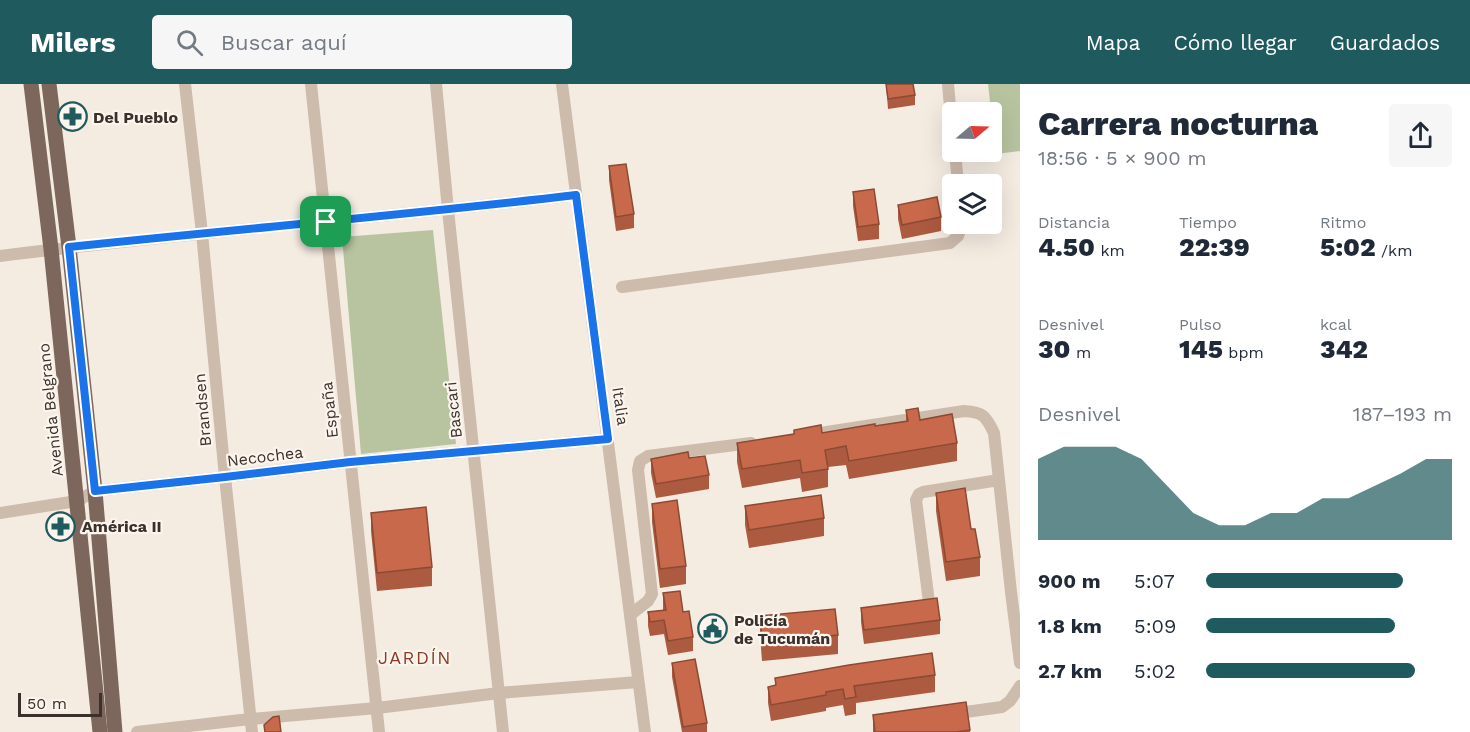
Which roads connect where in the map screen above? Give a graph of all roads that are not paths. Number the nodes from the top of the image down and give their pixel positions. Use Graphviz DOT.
graph roads {
  1 [pos="31,84"];
  2 [pos="49,84"];
  3 [pos="185,84"];
  4 [pos="311,84"];
  5 [pos="436,84"];
  6 [pos="562,84"];
  7 [pos="948,84"];
  8 [pos="950,102"];
  9 [pos="576,195"];
  10 [pos="448,210"];
  11 [pos="326,222"];
  12 [pos="202,233"];
  13 [pos="959,234"];
  14 [pos="69,247"];
  15 [pos="51,249"];
  16 [pos="0,256"];
  17 [pos="622,287"];
  18 [pos="790,438"];
  19 [pos="608,439"];
  20 [pos="767,441"];
  21 [pos="474,451"];
  22 [pos="350,462"];
  23 [pos="225,477"];
  24 [pos="999,480"];
  25 [pos="95,491"];
  26 [pos="77,501"];
  27 [pos="0,513"];
  28 [pos="929,602"];
  29 [pos="630,615"];
  30 [pos="1020,663"];
  31 [pos="638,682"];
  32 [pos="1020,686"];
  33 [pos="499,693"];
  34 [pos="377,708"];
  35 [pos="934,716"];
  36 [pos="250,719"];
  37 [pos="100,732"];
  38 [pos="115,732"];
  39 [pos="137,732"];
  40 [pos="252,732"];
  41 [pos="379,732"];
  42 [pos="504,732"];
  43 [pos="645,732"];
  1 -- 15 [label="main road, Avenida Belgrano"];
  2 -- 14 [label="main road"];
  3 -- 12 [label="street, Brandsen"];
  4 -- 11 [label="street, España"];
  5 -- 10 [label="street, Bascari"];
  6 -- 9 [label="street, Italia"];
  7 -- 8 [label="street"];
  9 -- 10 [label="street"];
  9 -- 19 [label="street, Italia"];
  10 -- 11 [label="street"];
  10 -- 21 [label="street, Bascari"];
  11 -- 12 [label="street"];
  11 -- 22 [label="street, España"];
  12 -- 14 [label="street"];
  12 -- 23 [label="street, Brandsen"];
  13 -- 17 [label="street"];
  14 -- 15 [label="street"];
  14 -- 25 [label="main road"];
  15 -- 16 [label="street"];
  15 -- 26 [label="main road, Avenida Belgrano"];
  18 -- 24 [label="street"];
  19 -- 21 [label="street, Necochea"];
  19 -- 29 [label="street, Italia"];
  20 -- 29 [label="street"];
  21 -- 22 [label="street, Necochea"];
  21 -- 33 [label="street, Bascari"];
  22 -- 23 [label="street, Necochea"];
  22 -- 34 [label="street, España"];
  23 -- 25 [label="street, Necochea"];
  23 -- 36 [label="street, Brandsen"];
  24 -- 28 [label="street"];
  24 -- 30 [label="street"];
  25 -- 26 [label="street, Necochea"];
  25 -- 38 [label="main road"];
  26 -- 27 [label="street, Necochea"];
  26 -- 37 [label="main road, Avenida Belgrano"];
  29 -- 31 [label="street, Italia"];
  31 -- 33 [label="street"];
  31 -- 43 [label="street, Italia"];
  32 -- 35 [label="street"];
  33 -- 34 [label="street"];
  33 -- 42 [label="street, Bascari"];
  34 -- 36 [label="street"];
  34 -- 41 [label="street, España"];
  36 -- 39 [label="street"];
  36 -- 40 [label="street, Brandsen"];
}
